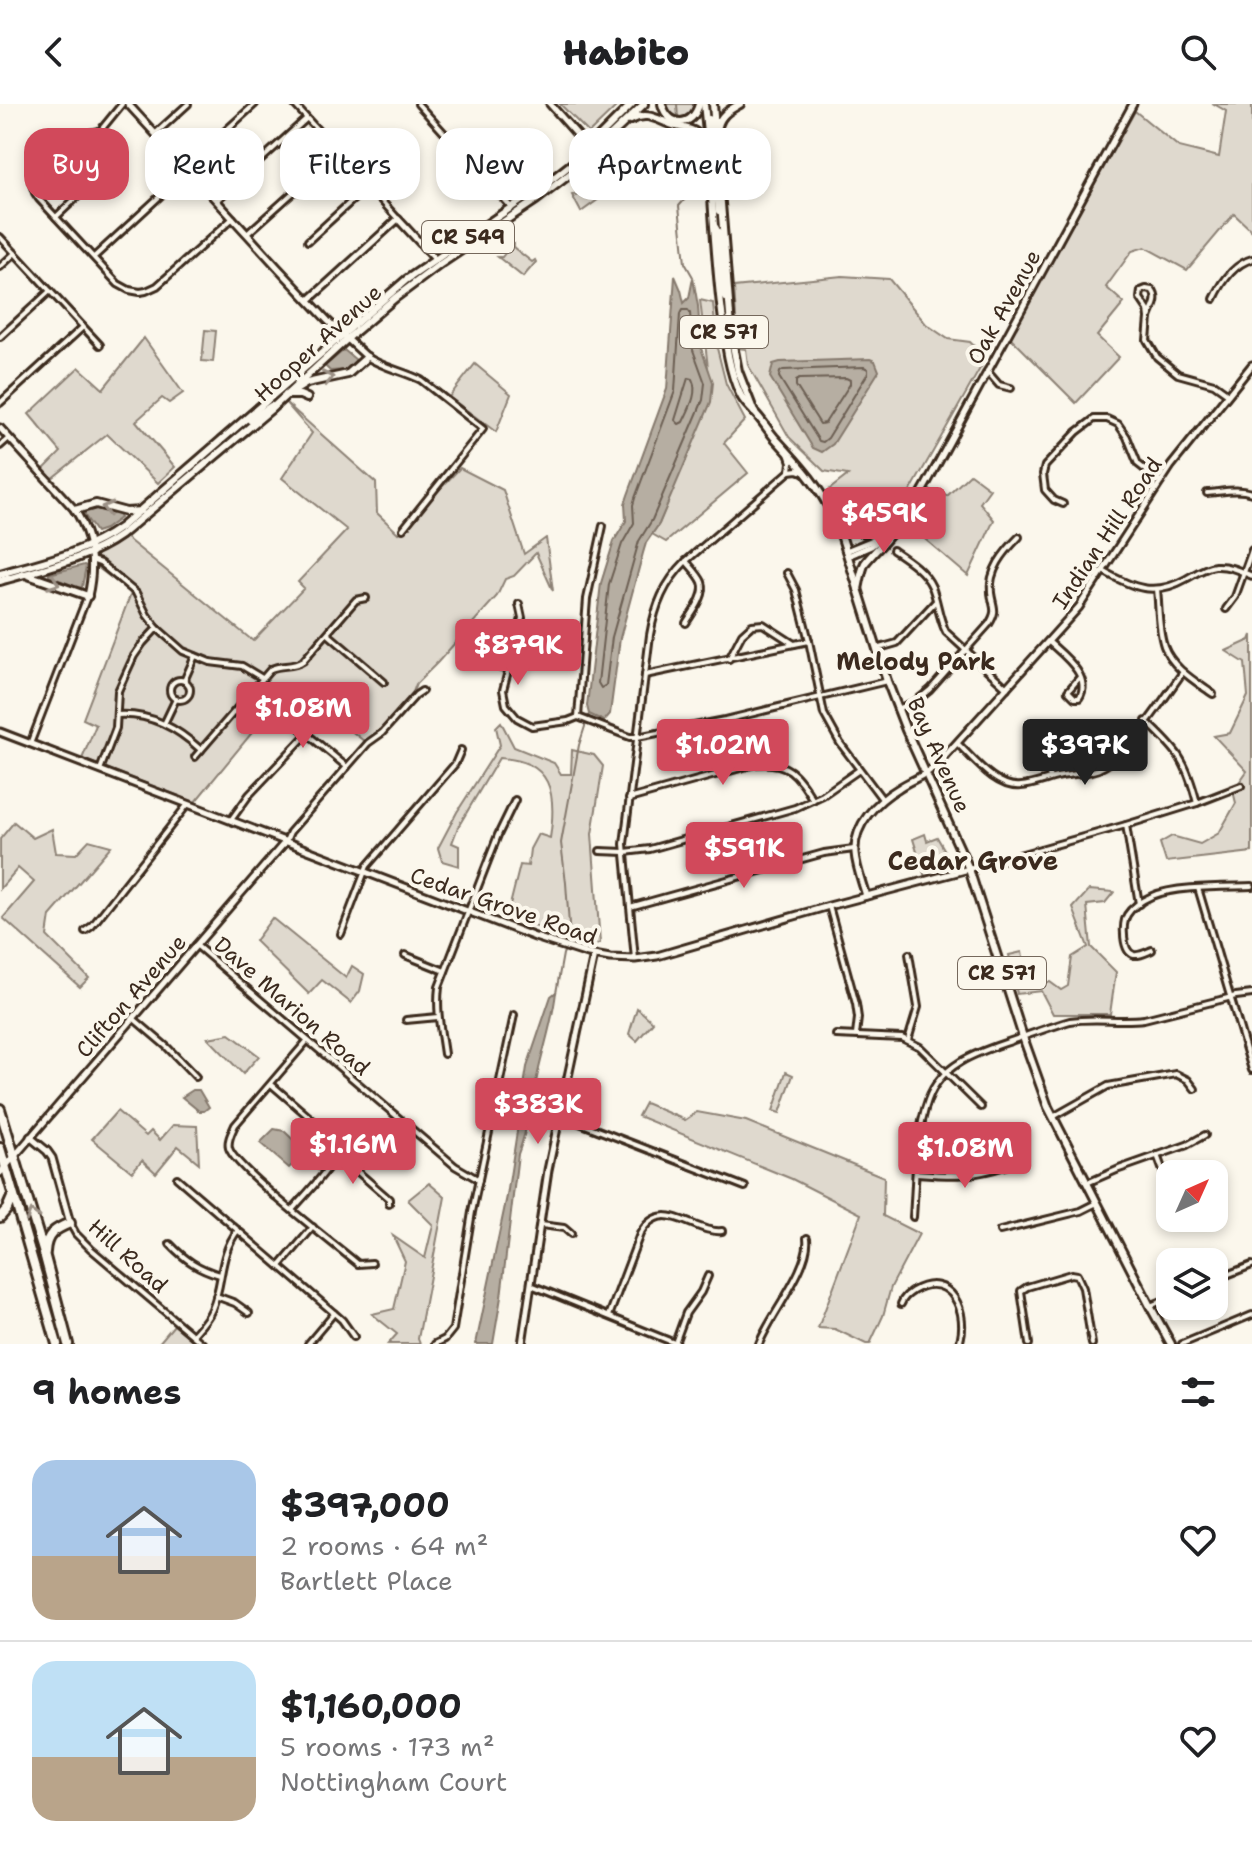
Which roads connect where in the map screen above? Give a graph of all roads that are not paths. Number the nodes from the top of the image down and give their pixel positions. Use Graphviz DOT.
graph roads {
  1 [pos="122,104"];
  2 [pos="128,104"];
  3 [pos="188,104"];
  4 [pos="255,104"];
  5 [pos="294,104"];
  6 [pos="418,104"];
  7 [pos="550,104"];
  8 [pos="632,104"];
  9 [pos="644,104"];
  10 [pos="662,104"];
  11 [pos="703,104"];
  12 [pos="713,104"];
  13 [pos="740,104"];
  14 [pos="1133,104"];
  15 [pos="306,119"];
  16 [pos="679,124"];
  17 [pos="622,127"];
  18 [pos="102,128"];
  19 [pos="151,128"];
  20 [pos="162,128"];
  21 [pos="229,128"];
  22 [pos="314,128"];
  23 [pos="571,128"];
  24 [pos="607,128"];
  25 [pos="688,128"];
  26 [pos="706,128"];
  27 [pos="715,128"];
  28 [pos="717,128"];
  29 [pos="264,157"];
  30 [pos="569,164"];
  31 [pos="41,200"];
  32 [pos="74,200"];
  33 [pos="156,200"];
  34 [pos="217,200"];
  35 [pos="285,200"];
  36 [pos="353,200"];
  37 [pos="381,200"];
  38 [pos="712,200"];
  39 [pos="721,200"];
  40 [pos="512,208"];
  41 [pos="722,215"];
  42 [pos="56,217"];
  43 [pos="233,218"];
  44 [pos="398,219"];
  45 [pos="714,226"];
  46 [pos="247,234"];
  47 [pos="719,234"];
  48 [pos="0,237"];
  49 [pos="308,241"];
  50 [pos="15,253"];
  51 [pos="94,257"];
  52 [pos="435,259"];
  53 [pos="1252,259"];
  54 [pos="0,267"];
  55 [pos="50,291"];
  56 [pos="1214,299"];
  57 [pos="309,300"];
  58 [pos="1149,318"];
  59 [pos="83,327"];
  60 [pos="0,337"];
  61 [pos="344,337"];
  62 [pos="100,345"];
  63 [pos="367,357"];
  64 [pos="1252,365"];
  65 [pos="987,371"];
  66 [pos="1011,388"];
  67 [pos="1228,394"];
  68 [pos="286,395"];
  69 [pos="307,398"];
  70 [pos="0,403"];
  71 [pos="274,406"];
  72 [pos="754,412"];
  73 [pos="0,428"];
  74 [pos="226,437"];
  75 [pos="9,438"];
  76 [pos="0,446"];
  77 [pos="787,451"];
  78 [pos="790,471"];
  79 [pos="809,475"];
  80 [pos="1161,482"];
  81 [pos="1207,493"];
  82 [pos="1252,493"];
  83 [pos="1063,504"];
  84 [pos="75,510"];
  85 [pos="141,511"];
  86 [pos="833,514"];
  87 [pos="899,522"];
  88 [pos="603,526"];
  89 [pos="403,529"];
  90 [pos="1019,537"];
  91 [pos="893,550"];
  92 [pos="1252,550"];
  93 [pos="91,553"];
  94 [pos="847,553"];
  95 [pos="686,561"];
  96 [pos="1103,571"];
  97 [pos="787,573"];
  98 [pos="1244,573"];
  99 [pos="0,574"];
  100 [pos="20,575"];
  101 [pos="1252,576"];
  102 [pos="0,581"];
  103 [pos="1157,589"];
  104 [pos="858,590"];
  105 [pos="88,596"];
  106 [pos="366,598"];
  107 [pos="936,602"];
  108 [pos="519,604"];
  109 [pos="1226,609"];
  110 [pos="686,623"];
  111 [pos="157,628"];
  112 [pos="327,633"];
  113 [pos="809,641"];
  114 [pos="1049,642"];
  115 [pos="795,644"];
  116 [pos="876,649"];
  117 [pos="966,650"];
  118 [pos="195,656"];
  119 [pos="729,659"];
  120 [pos="485,663"];
  121 [pos="508,670"];
  122 [pos="1183,672"];
  123 [pos="645,675"];
  124 [pos="1080,677"];
  125 [pos="262,678"];
  126 [pos="184,681"];
  127 [pos="887,681"];
  128 [pos="384,682"];
  129 [pos="1007,688"];
  130 [pos="422,691"];
  131 [pos="1213,694"];
  132 [pos="819,697"];
  133 [pos="176,699"];
  134 [pos="897,709"];
  135 [pos="278,710"];
  136 [pos="117,715"];
  137 [pos="584,719"];
  138 [pos="1146,721"];
  139 [pos="164,724"];
  140 [pos="0,732"];
  141 [pos="306,735"];
  142 [pos="637,737"];
  143 [pos="957,743"];
  144 [pos="30,744"];
  145 [pos="201,750"];
  146 [pos="461,750"];
  147 [pos="1041,750"];
  148 [pos="195,757"];
  149 [pos="347,768"];
  150 [pos="100,770"];
  151 [pos="859,770"];
  152 [pos="927,775"];
  153 [pos="1050,779"];
  154 [pos="1241,786"];
  155 [pos="629,799"];
  156 [pos="882,799"];
  157 [pos="515,800"];
  158 [pos="814,800"];
  159 [pos="1197,803"];
  160 [pos="188,804"];
  161 [pos="231,820"];
  162 [pos="1126,825"];
  163 [pos="286,841"];
  164 [pos="854,849"];
  165 [pos="600,851"];
  166 [pos="625,852"];
  167 [pos="969,869"];
  168 [pos="365,872"];
  169 [pos="1252,886"];
  170 [pos="1198,888"];
  171 [pos="866,896"];
  172 [pos="1139,904"];
  173 [pos="829,906"];
  174 [pos="630,907"];
  175 [pos="468,912"];
  176 [pos="85,931"];
  177 [pos="341,934"];
  178 [pos="196,945"];
  179 [pos="1152,950"];
  180 [pos="909,954"];
  181 [pos="405,955"];
  182 [pos="594,955"];
  183 [pos="635,959"];
  184 [pos="445,971"];
  185 [pos="1252,994"];
  186 [pos="1230,997"];
  187 [pos="514,1015"];
  188 [pos="438,1017"];
  189 [pos="133,1018"];
  190 [pos="406,1020"];
  191 [pos="836,1035"];
  192 [pos="856,1036"];
  193 [pos="1023,1037"];
  194 [pos="908,1040"];
  195 [pos="307,1041"];
  196 [pos="444,1054"];
  197 [pos="1252,1070"];
  198 [pos="946,1072"];
  199 [pos="196,1077"];
  200 [pos="271,1084"];
  201 [pos="1195,1089"];
  202 [pos="981,1107"];
  203 [pos="0,1109"];
  204 [pos="559,1115"];
  205 [pos="1053,1117"];
  206 [pos="1205,1135"];
  207 [pos="30,1137"];
  208 [pos="0,1148"];
  209 [pos="1157,1155"];
  210 [pos="14,1156"];
  211 [pos="333,1158"];
  212 [pos="1159,1160"];
  213 [pos="1008,1165"];
  214 [pos="3,1170"];
  215 [pos="917,1173"];
  216 [pos="177,1178"];
  217 [pos="479,1180"];
  218 [pos="1087,1183"];
  219 [pos="745,1187"];
  220 [pos="13,1194"];
  221 [pos="1097,1203"];
  222 [pos="389,1204"];
  223 [pos="292,1210"];
  224 [pos="0,1217"];
  225 [pos="913,1217"];
  226 [pos="70,1223"];
  227 [pos="541,1225"];
  228 [pos="313,1227"];
  229 [pos="238,1230"];
  230 [pos="722,1231"];
  231 [pos="1000,1231"];
  232 [pos="571,1234"];
  233 [pos="807,1238"];
  234 [pos="170,1244"];
  235 [pos="45,1257"];
  236 [pos="372,1263"];
  237 [pos="1252,1265"];
  238 [pos="280,1266"];
  239 [pos="1228,1274"];
  240 [pos="220,1275"];
  241 [pos="708,1276"];
  242 [pos="531,1285"];
  243 [pos="216,1296"];
  244 [pos="901,1304"];
  245 [pos="1156,1304"];
  246 [pos="1150,1306"];
  247 [pos="249,1313"];
  248 [pos="334,1313"];
  249 [pos="1252,1315"];
  250 [pos="609,1316"];
  251 [pos="193,1335"];
  252 [pos="354,1337"];
  253 [pos="57,1344"];
  254 [pos="68,1344"];
  255 [pos="203,1344"];
  256 [pos="308,1344"];
  257 [pos="435,1344"];
  258 [pos="522,1344"];
  259 [pos="676,1344"];
  260 [pos="759,1344"];
  261 [pos="959,1344"];
  262 [pos="1029,1344"];
  263 [pos="1092,1344"];
  264 [pos="1171,1344"];
  265 [pos="1182,1344"];
  1 -- 18 [label="street"];
  2 -- 19 [label="street"];
  3 -- 20 [label="street"];
  4 -- 21 [label="street"];
  5 -- 15 [label="street"];
  6 -- 40 [label="street"];
  7 -- 23 [label="street"];
  8 -- 24 [label="main road, Hooper Avenue / CR 549"];
  9 -- 17 [label="main road, Hooper Avenue / CR 549"];
  10 -- 16 [label="main road"];
  11 -- 16 [label="main road"];
  11 -- 26 [label="main road"];
  11 -- 41 [label="main road"];
  12 -- 27 [label="main road, Bay Avenue / CR 571"];
  13 -- 28 [label="main road"];
  14 -- 65 [label="street, Oak Avenue"];
  15 -- 22 [label="street"];
  15 -- 29 [label="street"];
  16 -- 17 [label="main road"];
  16 -- 25 [label="main road"];
  17 -- 61 [label="main road, Hooper Avenue / CR 549"];
  30 -- 40 [label="main road, Hooper Avenue / CR 549"];
  31 -- 42 [label="street"];
  32 -- 42 [label="street"];
  33 -- 51 [label="street"];
  34 -- 43 [label="street"];
  35 -- 46 [label="street"];
  36 -- 49 [label="street"];
  37 -- 44 [label="street"];
  38 -- 45 [label="main road"];
  39 -- 41 [label="main road, Bay Avenue / CR 571"];
  40 -- 52 [label="main road, Hooper Avenue / CR 549"];
  41 -- 45 [label="main road"];
  41 -- 47 [label="main road, Bay Avenue / CR 571"];
  42 -- 51 [label="street"];
  43 -- 46 [label="street"];
  43 -- 51 [label="street"];
  44 -- 52 [label="street"];
  44 -- 57 [label="street"];
  45 -- 47 [label="main road"];
  46 -- 57 [label="street"];
  47 -- 72 [label="main road, Bay Avenue / CR 571"];
  47 -- 72 [label="main road, Bay Avenue / CR 571"];
  48 -- 50 [label="street"];
  50 -- 54 [label="street"];
  50 -- 55 [label="street"];
  52 -- 61 [label="main road, Hooper Avenue / CR 549"];
  53 -- 56 [label="street"];
  55 -- 59 [label="street"];
  55 -- 60 [label="street"];
  57 -- 61 [label="street"];
  58 -- 58 [label="street"];
  58 -- 67 [label="street"];
  59 -- 62 [label="street"];
  59 -- 70 [label="street"];
  61 -- 63 [label="street"];
  61 -- 68 [label="main road, Hooper Avenue / CR 549"];
  61 -- 74 [label="main road, Hooper Avenue / CR 549"];
  68 -- 63 [label="main road, one-way"];
  63 -- 89 [label="street"];
  64 -- 67 [label="street, Indian Hill Road"];
  65 -- 66 [label="street"];
  65 -- 87 [label="street, Oak Avenue"];
  67 -- 80 [label="street, Indian Hill Road"];
  68 -- 69 [label="main road"];
  68 -- 71 [label="main road, Hooper Avenue / CR 549"];
  71 -- 74 [label="main road"];
  71 -- 93 [label="main road, Hooper Avenue / CR 549"];
  72 -- 77 [label="main road, Bay Avenue / CR 571"];
  73 -- 75 [label="street"];
  74 -- 85 [label="main road, Hooper Avenue / CR 549"];
  75 -- 76 [label="street"];
  75 -- 84 [label="street"];
  77 -- 78 [label="street"];
  77 -- 79 [label="main road, Bay Avenue / CR 571"];
  78 -- 79 [label="street"];
  78 -- 95 [label="street"];
  79 -- 86 [label="main road, Bay Avenue / CR 571"];
  80 -- 83 [label="street"];
  80 -- 96 [label="street, Indian Hill Road"];
  81 -- 82 [label="street"];
  85 -- 84 [label="main road, one-way"];
  84 -- 93 [label="street"];
  85 -- 93 [label="main road, Hooper Avenue / CR 549"];
  86 -- 87 [label="main road"];
  86 -- 94 [label="main road, Bay Avenue / CR 571"];
  87 -- 94 [label="street, Oak Avenue"];
  87 -- 104 [label="main road"];
  88 -- 137 [label="street"];
  90 -- 117 [label="street"];
  91 -- 107 [label="street"];
  92 -- 98 [label="street"];
  93 -- 99 [label="main road, Hooper Avenue / CR 549"];
  93 -- 100 [label="main road, Hooper Avenue / CR 549"];
  93 -- 105 [label="street"];
  93 -- 111 [label="street"];
  94 -- 104 [label="main road, Bay Avenue / CR 571"];
  95 -- 110 [label="street"];
  95 -- 123 [label="street"];
  96 -- 103 [label="street"];
  96 -- 114 [label="street, Indian Hill Road"];
  97 -- 113 [label="street"];
  98 -- 101 [label="street"];
  98 -- 103 [label="street"];
  98 -- 109 [label="street"];
  100 -- 102 [label="main road, Hooper Avenue / CR 549"];
  100 -- 105 [label="main road, one-way"];
  103 -- 122 [label="street"];
  104 -- 116 [label="main road, Bay Avenue / CR 571"];
  105 -- 144 [label="street"];
  106 -- 112 [label="street"];
  107 -- 116 [label="street"];
  107 -- 117 [label="street"];
  108 -- 121 [label="street"];
  111 -- 118 [label="street"];
  111 -- 136 [label="street"];
  112 -- 125 [label="street"];
  112 -- 128 [label="street"];
  113 -- 115 [label="street"];
  113 -- 132 [label="street"];
  114 -- 124 [label="street"];
  114 -- 129 [label="street, Indian Hill Road"];
  115 -- 119 [label="street"];
  115 -- 119 [label="street"];
  116 -- 127 [label="main road, Bay Avenue / CR 571"];
  117 -- 129 [label="street"];
  117 -- 134 [label="street"];
  118 -- 125 [label="street"];
  118 -- 126 [label="street"];
  119 -- 123 [label="street"];
  120 -- 121 [label="street"];
  121 -- 137 [label="street"];
  122 -- 131 [label="street"];
  122 -- 138 [label="street"];
  123 -- 142 [label="street"];
  124 -- 124 [label="street"];
  125 -- 145 [label="street"];
  126 -- 133 [label="street"];
  126 -- 133 [label="street"];
  127 -- 132 [label="street"];
  127 -- 134 [label="main road, Bay Avenue / CR 571"];
  129 -- 143 [label="street, Indian Hill Road"];
  130 -- 149 [label="street"];
  132 -- 142 [label="street"];
  132 -- 151 [label="street"];
  133 -- 139 [label="street"];
  134 -- 152 [label="main road, Bay Avenue / CR 571"];
  135 -- 141 [label="street"];
  136 -- 139 [label="street"];
  136 -- 150 [label="street"];
  137 -- 142 [label="street"];
  138 -- 153 [label="street"];
  138 -- 159 [label="street"];
  139 -- 145 [label="street"];
  140 -- 144 [label="street, Cedar Grove Road"];
  141 -- 149 [label="street"];
  141 -- 161 [label="street"];
  142 -- 155 [label="street"];
  143 -- 152 [label="street, Indian Hill Road"];
  143 -- 153 [label="street"];
  144 -- 150 [label="street, Cedar Grove Road"];
  145 -- 148 [label="street"];
  146 -- 168 [label="street"];
  147 -- 153 [label="street"];
  149 -- 163 [label="street"];
  150 -- 160 [label="street, Cedar Grove Road"];
  151 -- 156 [label="street"];
  151 -- 158 [label="street"];
  152 -- 156 [label="street, Indian Hill Road"];
  152 -- 167 [label="main road, Bay Avenue / CR 571"];
  154 -- 159 [label="street, Cedar Grove Road"];
  155 -- 158 [label="street"];
  155 -- 166 [label="street"];
  156 -- 164 [label="street, Indian Hill Road"];
  157 -- 175 [label="street"];
  158 -- 166 [label="street"];
  159 -- 162 [label="street, Cedar Grove Road"];
  160 -- 161 [label="street, Cedar Grove Road"];
  160 -- 176 [label="street"];
  161 -- 163 [label="street, Cedar Grove Road"];
  162 -- 167 [label="street, Cedar Grove Road"];
  162 -- 172 [label="street"];
  163 -- 168 [label="street, Cedar Grove Road"];
  163 -- 178 [label="street, Clifton Avenue"];
  164 -- 171 [label="street"];
  164 -- 174 [label="street"];
  165 -- 166 [label="street"];
  166 -- 174 [label="street"];
  167 -- 171 [label="street, Cedar Grove Road"];
  167 -- 193 [label="main road, Bay Avenue / CR 571"];
  168 -- 175 [label="street, Cedar Grove Road"];
  168 -- 177 [label="street"];
  169 -- 170 [label="street"];
  170 -- 172 [label="street"];
  170 -- 186 [label="street"];
  171 -- 173 [label="street, Cedar Grove Road"];
  172 -- 179 [label="street"];
  173 -- 183 [label="street, Cedar Grove Road"];
  173 -- 192 [label="street"];
  174 -- 183 [label="street"];
  175 -- 182 [label="street, Cedar Grove Road"];
  175 -- 184 [label="street"];
  178 -- 189 [label="street, Clifton Avenue"];
  178 -- 195 [label="street, Dave Marion Road"];
  180 -- 194 [label="street"];
  181 -- 184 [label="street"];
  182 -- 183 [label="street, Cedar Grove Road"];
  182 -- 204 [label="street"];
  184 -- 188 [label="street"];
  185 -- 186 [label="street"];
  186 -- 193 [label="street"];
  186 -- 197 [label="street"];
  187 -- 217 [label="street"];
  188 -- 190 [label="street"];
  188 -- 196 [label="street"];
  189 -- 199 [label="street"];
  189 -- 207 [label="street, Clifton Avenue"];
  191 -- 192 [label="street"];
  192 -- 194 [label="street"];
  193 -- 198 [label="street"];
  193 -- 205 [label="main road, Bay Avenue / CR 571"];
  194 -- 198 [label="street"];
  195 -- 200 [label="street"];
  195 -- 217 [label="street, Dave Marion Road"];
  198 -- 202 [label="street"];
  198 -- 215 [label="street"];
  200 -- 211 [label="street"];
  200 -- 223 [label="street"];
  201 -- 205 [label="street"];
  203 -- 210 [label="highway"];
  204 -- 219 [label="street"];
  204 -- 227 [label="street"];
  205 -- 218 [label="main road, Bay Avenue / CR 571"];
  206 -- 209 [label="street"];
  207 -- 210 [label="street, Clifton Avenue"];
  207 -- 226 [label="street, Hill Road"];
  208 -- 214 [label="highway"];
  209 -- 212 [label="street"];
  209 -- 218 [label="street"];
  210 -- 214 [label="street, Clifton Avenue"];
  235 -- 210 [label="highway, one-way"];
  211 -- 222 [label="street"];
  211 -- 223 [label="street"];
  213 -- 215 [label="street"];
  214 -- 220 [label="highway"];
  215 -- 225 [label="street"];
  216 -- 229 [label="street"];
  217 -- 257 [label="street"];
  218 -- 221 [label="main road, Bay Avenue / CR 571"];
  220 -- 224 [label="highway"];
  220 -- 253 [label="highway"];
  221 -- 231 [label="street"];
  221 -- 246 [label="main road, Bay Avenue / CR 571"];
  223 -- 228 [label="street"];
  226 -- 235 [label="highway"];
  226 -- 251 [label="street, Hill Road"];
  227 -- 232 [label="street"];
  227 -- 242 [label="street"];
  228 -- 236 [label="street"];
  228 -- 238 [label="street"];
  229 -- 238 [label="street"];
  229 -- 240 [label="street"];
  230 -- 250 [label="street"];
  233 -- 260 [label="street"];
  234 -- 240 [label="street"];
  235 -- 254 [label="highway"];
  237 -- 239 [label="street"];
  238 -- 248 [label="street"];
  240 -- 243 [label="street"];
  241 -- 259 [label="street"];
  242 -- 250 [label="street"];
  242 -- 258 [label="street"];
  243 -- 247 [label="street"];
  243 -- 251 [label="street"];
  244 -- 261 [label="street"];
  245 -- 246 [label="street"];
  246 -- 264 [label="main road, Bay Avenue / CR 571"];
  248 -- 252 [label="street"];
  248 -- 256 [label="street"];
  249 -- 265 [label="street"];
  250 -- 259 [label="street"];
  251 -- 255 [label="street, Hill Road"];
  262 -- 263 [label="street"];
}
